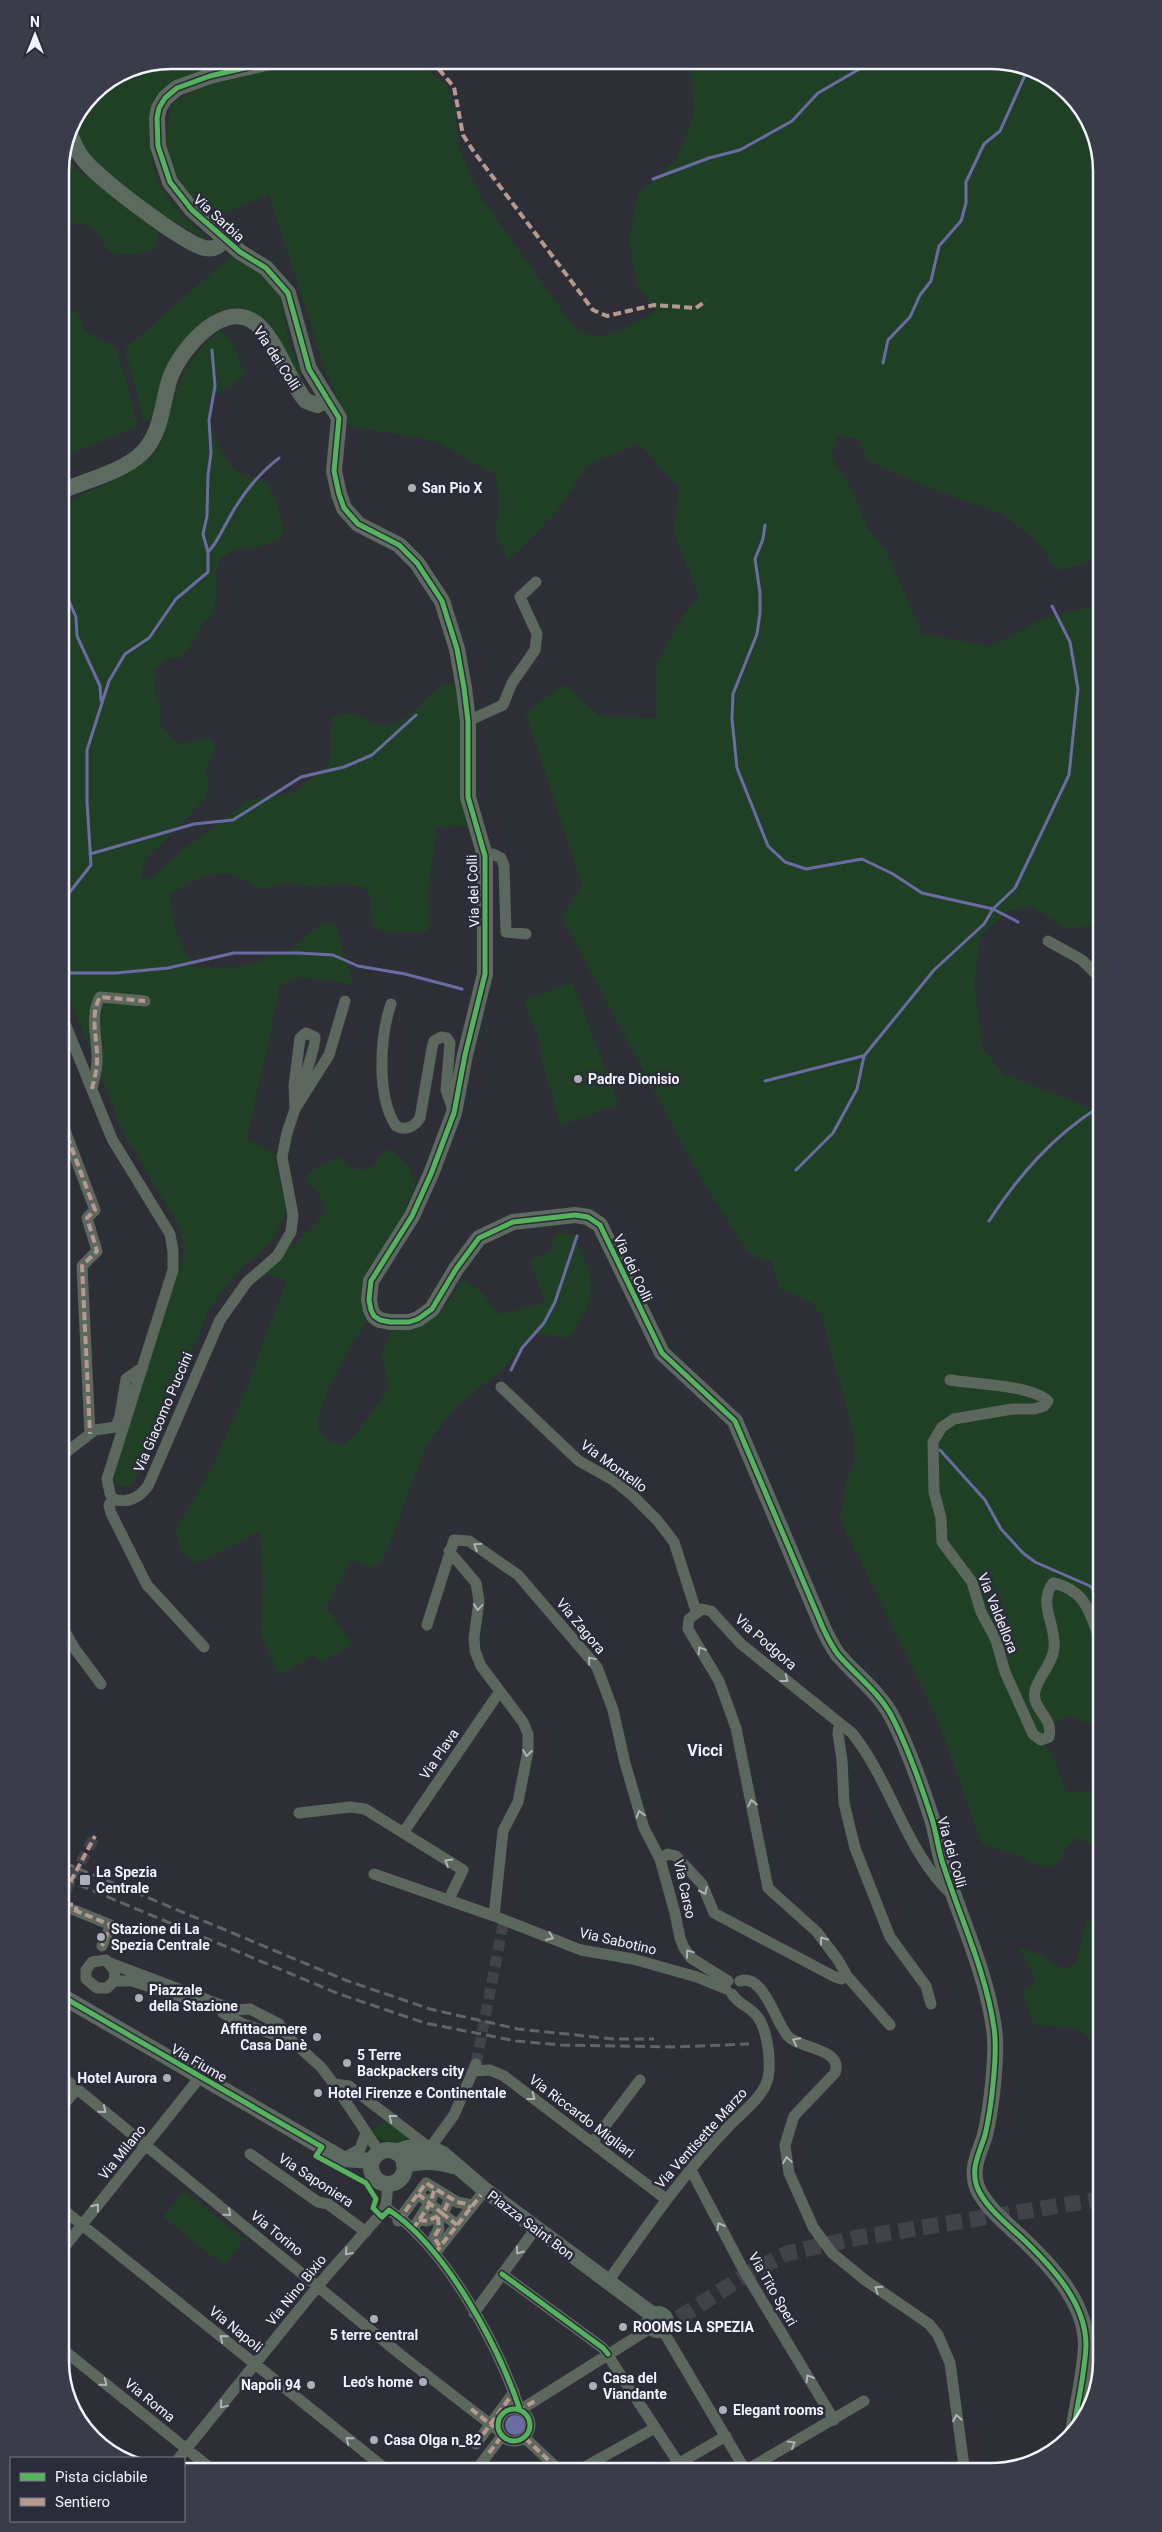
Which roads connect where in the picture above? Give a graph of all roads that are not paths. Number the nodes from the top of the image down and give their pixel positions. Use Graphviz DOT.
graph roads {
  1 [pos="243,69"];
  2 [pos="73,141"];
  3 [pos="224,239"];
  4 [pos="325,394"];
  5 [pos="69,488"];
  6 [pos="536,582"];
  7 [pos="468,721"];
  8 [pos="485,856"];
  9 [pos="526,934"];
  10 [pos="1048,941"];
  11 [pos="1093,971"];
  12 [pos="145,1001"];
  13 [pos="345,1001"];
  14 [pos="391,1004"];
  15 [pos="69,1033"];
  16 [pos="92,1089"];
  17 [pos="295,1110"];
  18 [pos="454,1112"];
  19 [pos="69,1141"];
  20 [pos="143,1367"];
  21 [pos="950,1380"];
  22 [pos="501,1387"];
  23 [pos="90,1434"];
  24 [pos="69,1450"];
  25 [pos="113,1499"];
  26 [pos="449,1551"];
  27 [pos="696,1612"];
  28 [pos="1093,1623"];
  29 [pos="427,1625"];
  30 [pos="69,1639"];
  31 [pos="204,1647"];
  32 [pos="101,1684"];
  33 [pos="500,1691"];
  34 [pos="839,1724"];
  35 [pos="299,1813"];
  36 [pos="403,1833"];
  37 [pos="660,1859"];
  38 [pos="374,1874"];
  39 [pos="953,1896"];
  40 [pos="449,1899"];
  41 [pos="72,1908"];
  42 [pos="499,1918"];
  43 [pos="102,1946"];
  44 [pos="110,1962"];
  45 [pos="844,1978"];
  46 [pos="114,1981"];
  47 [pos="733,1988"];
  48 [pos="69,2000"];
  49 [pos="931,2004"];
  50 [pos="240,2014"];
  51 [pos="890,2025"];
  52 [pos="291,2040"];
  53 [pos="200,2077"];
  54 [pos="640,2080"];
  55 [pos="69,2082"];
  56 [pos="334,2084"];
  57 [pos="77,2089"];
  58 [pos="69,2098"];
  59 [pos="366,2133"];
  60 [pos="592,2143"];
  61 [pos="146,2146"];
  62 [pos="430,2148"];
  63 [pos="250,2154"];
  64 [pos="343,2159"];
  65 [pos="385,2165"];
  66 [pos="455,2166"];
  67 [pos="691,2170"];
  68 [pos="435,2188"];
  69 [pos="418,2194"];
  70 [pos="481,2196"];
  71 [pos="666,2199"];
  72 [pos="453,2200"];
  73 [pos="430,2204"];
  74 [pos="471,2208"];
  75 [pos="389,2210"];
  76 [pos="69,2214"];
  77 [pos="400,2220"];
  78 [pos="428,2220"];
  79 [pos="460,2221"];
  80 [pos="82,2225"];
  81 [pos="536,2228"];
  82 [pos="366,2232"];
  83 [pos="69,2241"];
  84 [pos="425,2242"];
  85 [pos="437,2250"];
  86 [pos="502,2274"];
  87 [pos="607,2283"];
  88 [pos="318,2286"];
  89 [pos="474,2312"];
  90 [pos="663,2322"];
  91 [pos="608,2354"];
  92 [pos="69,2355"];
  93 [pos="256,2365"];
  94 [pos="514,2392"];
  95 [pos="864,2401"];
  96 [pos="520,2410"];
  97 [pos="503,2411"];
  98 [pos="1075,2419"];
  99 [pos="834,2420"];
  100 [pos="655,2428"];
  101 [pos="497,2430"];
  102 [pos="726,2436"];
  103 [pos="525,2438"];
  104 [pos="476,2444"];
  105 [pos="183,2454"];
  106 [pos="199,2463"];
  107 [pos="378,2463"];
  108 [pos="481,2463"];
  109 [pos="552,2463"];
  110 [pos="592,2463"];
  111 [pos="673,2463"];
  112 [pos="680,2463"];
  113 [pos="741,2463"];
  114 [pos="759,2463"];
  115 [pos="964,2463"];
  1 -- 3 [label="street, Via Sarbia"];
  2 -- 3 [label="street"];
  3 -- 4 [label="street, Via Sarbia"];
  4 -- 5 [label="street, Via dei Colli"];
  4 -- 7 [label="street, Via dei Colli"];
  6 -- 7 [label="street"];
  7 -- 8 [label="street, Via dei Colli"];
  8 -- 9 [label="street, Via dei Colli"];
  8 -- 18 [label="street, Via dei Colli"];
  10 -- 11 [label="street"];
  12 -- 16 [label="street"];
  13 -- 17 [label="street, Via Giacomo Puccini"];
  14 -- 18 [label="street"];
  15 -- 16 [label="street, Via Giacomo Puccini"];
  16 -- 20 [label="street, Via Giacomo Puccini"];
  17 -- 17 [label="street, Via Giacomo Puccini"];
  17 -- 25 [label="street, Via Giacomo Puccini"];
  18 -- 39 [label="street, Via dei Colli"];
  19 -- 23 [label="street"];
  20 -- 23 [label="street"];
  20 -- 25 [label="street, Via Giacomo Puccini"];
  21 -- 28 [label="street, Via Valdellora"];
  22 -- 27 [label="street, Via Montello"];
  23 -- 24 [label="street"];
  25 -- 31 [label="street"];
  26 -- 29 [label="street"];
  26 -- 33 [label="street, one-way"];
  37 -- 26 [label="street, Via Zagora, one-way"];
  27 -- 34 [label="street, Via Podgora, one-way"];
  45 -- 27 [label="street, one-way"];
  30 -- 32 [label="street"];
  33 -- 36 [label="street, Via Plava"];
  33 -- 42 [label="street, one-way"];
  34 -- 39 [label="street, Via Podgora"];
  34 -- 49 [label="street"];
  35 -- 36 [label="street"];
  40 -- 36 [label="street, one-way"];
  37 -- 45 [label="street, Via Carso, one-way"];
  47 -- 37 [label="street, Via Carso, one-way"];
  38 -- 40 [label="street, Via Sabotino"];
  39 -- 98 [label="street, Via dei Colli"];
  40 -- 42 [label="street, Via Sabotino"];
  41 -- 43 [label="street"];
  42 -- 47 [label="street, Via Sabotino, one-way"];
  44 -- 46 [label="street"];
  44 -- 46 [label="street"];
  44 -- 50 [label="street"];
  45 -- 51 [label="street, Via Carso"];
  46 -- 50 [label="street"];
  47 -- 67 [label="street, Via Ventisette Marzo"];
  115 -- 47 [label="street, one-way"];
  48 -- 53 [label="street, Via Fiume"];
  50 -- 52 [label="street"];
  50 -- 52 [label="street"];
  52 -- 56 [label="street"];
  53 -- 61 [label="street, Via Milano"];
  53 -- 64 [label="street, Via Fiume"];
  54 -- 60 [label="street"];
  55 -- 57 [label="street, Via Torino"];
  56 -- 59 [label="street"];
  62 -- 56 [label="street, one-way"];
  57 -- 58 [label="street"];
  57 -- 61 [label="street, Via Torino, one-way"];
  59 -- 64 [label="street"];
  59 -- 65 [label="street"];
  62 -- 60 [label="street, Via Riccardo Migliari, one-way"];
  60 -- 71 [label="street, Via Riccardo Migliari"];
  80 -- 61 [label="street, Via Milano, one-way"];
  61 -- 88 [label="street, Via Torino, one-way"];
  62 -- 65 [label="street"];
  62 -- 66 [label="street, Piazza Saint Bon"];
  63 -- 82 [label="street, Via Saponiera"];
  64 -- 65 [label="street, Via Fiume"];
  65 -- 66 [label="street, Piazza Saint Bon"];
  65 -- 82 [label="street, Via Nino Bixio"];
  66 -- 81 [label="street, Piazza Saint Bon"];
  67 -- 71 [label="street, Via Ventisette Marzo"];
  99 -- 67 [label="street, Via Tito Speri, one-way"];
  68 -- 69 [label="street"];
  68 -- 72 [label="street, Piazza Saint Bon"];
  68 -- 73 [label="street"];
  69 -- 73 [label="street"];
  69 -- 77 [label="street"];
  70 -- 74 [label="street, Piazza Saint Bon"];
  71 -- 87 [label="street, Via Ventisette Marzo"];
  72 -- 74 [label="street, Piazza Saint Bon"];
  72 -- 78 [label="street"];
  72 -- 79 [label="street"];
  73 -- 78 [label="street"];
  73 -- 78 [label="street"];
  74 -- 79 [label="street, Piazza Saint Bon"];
  75 -- 77 [label="street"];
  76 -- 80 [label="street, Via Napoli"];
  77 -- 78 [label="street"];
  78 -- 79 [label="street"];
  78 -- 84 [label="street"];
  78 -- 84 [label="street"];
  78 -- 85 [label="street"];
  79 -- 85 [label="street, Piazza Saint Bon"];
  80 -- 83 [label="street, Via Milano"];
  93 -- 80 [label="street, Via Napoli, one-way"];
  81 -- 86 [label="street, one-way"];
  81 -- 87 [label="street, Piazza Saint Bon"];
  82 -- 88 [label="street, Via Nino Bixio, one-way"];
  84 -- 85 [label="street"];
  85 -- 89 [label="street"];
  86 -- 89 [label="street"];
  86 -- 91 [label="street"];
  87 -- 90 [label="street, Piazza Saint Bon"];
  88 -- 93 [label="street, Via Nino Bixio"];
  88 -- 101 [label="street, Via Torino"];
  89 -- 94 [label="street"];
  90 -- 91 [label="street"];
  90 -- 102 [label="street"];
  91 -- 96 [label="street"];
  91 -- 100 [label="street"];
  92 -- 105 [label="street, Via Roma, one-way"];
  93 -- 105 [label="street, Via Nino Bixio, one-way"];
  107 -- 93 [label="street, Via Napoli, one-way"];
  94 -- 96 [label="street"];
  94 -- 97 [label="street"];
  95 -- 99 [label="street"];
  96 -- 97 [label="street"];
  96 -- 103 [label="street"];
  97 -- 101 [label="street"];
  114 -- 99 [label="street, one-way"];
  100 -- 110 [label="street"];
  100 -- 111 [label="street"];
  101 -- 103 [label="street"];
  101 -- 104 [label="street"];
  101 -- 108 [label="street"];
  102 -- 112 [label="street"];
  102 -- 113 [label="street"];
  103 -- 109 [label="street"];
  105 -- 106 [label="street, Via Roma"];
}
